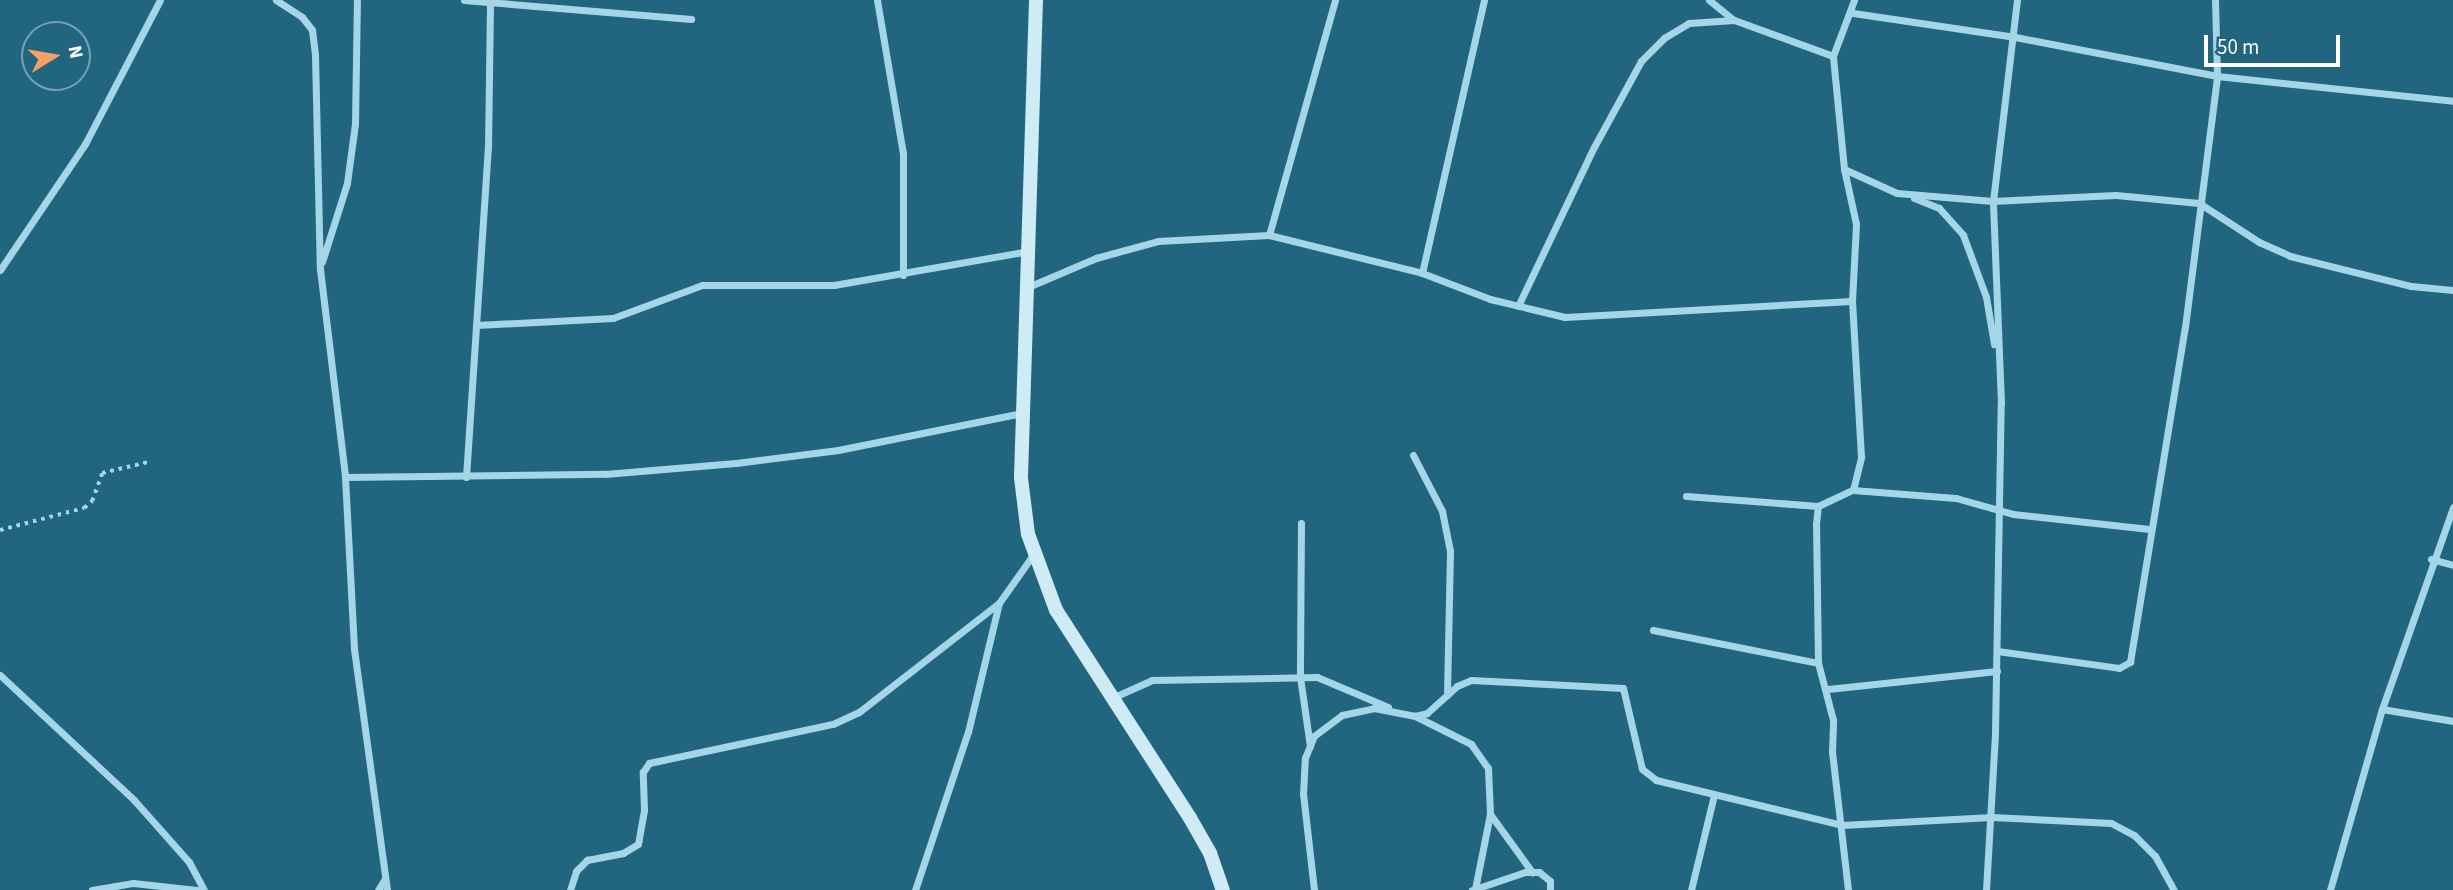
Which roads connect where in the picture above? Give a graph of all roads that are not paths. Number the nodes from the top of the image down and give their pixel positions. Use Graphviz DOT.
graph roads {
  1 [pos="160,0"];
  2 [pos="276,0"];
  3 [pos="357,0"];
  4 [pos="464,0"];
  5 [pos="877,0"];
  6 [pos="1037,0"];
  7 [pos="1335,0"];
  8 [pos="1484,0"];
  9 [pos="1709,0"];
  10 [pos="1854,0"];
  11 [pos="2018,0"];
  12 [pos="2215,0"];
  13 [pos="490,1"];
  14 [pos="1853,13"];
  15 [pos="691,19"];
  16 [pos="1734,20"];
  17 [pos="2015,37"];
  18 [pos="1833,57"];
  19 [pos="2217,76"];
  20 [pos="2453,101"];
  21 [pos="1844,169"];
  22 [pos="1896,193"];
  23 [pos="1993,201"];
  24 [pos="2199,203"];
  25 [pos="1269,234"];
  26 [pos="1028,251"];
  27 [pos="320,269"];
  28 [pos="0,270"];
  29 [pos="1422,273"];
  30 [pos="903,275"];
  31 [pos="1027,287"];
  32 [pos="2453,290"];
  33 [pos="1852,301"];
  34 [pos="1518,306"];
  35 [pos="476,325"];
  36 [pos="2001,403"];
  37 [pos="1022,413"];
  38 [pos="1413,455"];
  39 [pos="345,477"];
  40 [pos="466,477"];
  41 [pos="1853,490"];
  42 [pos="1686,496"];
  43 [pos="1818,506"];
  44 [pos="2453,507"];
  45 [pos="1996,509"];
  46 [pos="1301,523"];
  47 [pos="2149,529"];
  48 [pos="1033,555"];
  49 [pos="2431,559"];
  50 [pos="2453,565"];
  51 [pos="999,603"];
  52 [pos="1653,631"];
  53 [pos="1997,651"];
  54 [pos="1818,663"];
  55 [pos="1997,671"];
  56 [pos="0,676"];
  57 [pos="1300,677"];
  58 [pos="1828,690"];
  59 [pos="1447,696"];
  60 [pos="1111,698"];
  61 [pos="2382,709"];
  62 [pos="1394,710"];
  63 [pos="1415,716"];
  64 [pos="2453,721"];
  65 [pos="1310,746"];
  66 [pos="1714,795"];
  67 [pos="1490,814"];
  68 [pos="1992,817"];
  69 [pos="1842,825"];
  70 [pos="1532,872"];
  71 [pos="386,878"];
  72 [pos="92,890"];
  73 [pos="197,890"];
  74 [pos="204,890"];
  75 [pos="378,890"];
  76 [pos="387,890"];
  77 [pos="570,890"];
  78 [pos="915,890"];
  79 [pos="1223,890"];
  80 [pos="1314,890"];
  81 [pos="1473,890"];
  82 [pos="1550,890"];
  83 [pos="1691,890"];
  84 [pos="1848,890"];
  85 [pos="1986,890"];
  86 [pos="2174,890"];
  87 [pos="2330,890"];
  1 -- 28 [label="street"];
  2 -- 27 [label="street"];
  3 -- 27 [label="street"];
  4 -- 13 [label="street"];
  5 -- 30 [label="street"];
  6 -- 26 [label="street"];
  7 -- 25 [label="street"];
  8 -- 29 [label="street"];
  9 -- 16 [label="street"];
  10 -- 14 [label="street"];
  11 -- 17 [label="street"];
  12 -- 19 [label="street"];
  13 -- 15 [label="street"];
  13 -- 35 [label="street"];
  14 -- 17 [label="street"];
  14 -- 18 [label="street"];
  16 -- 18 [label="street"];
  16 -- 34 [label="street"];
  17 -- 19 [label="street"];
  17 -- 23 [label="street"];
  18 -- 21 [label="street"];
  19 -- 20 [label="street"];
  19 -- 24 [label="street"];
  21 -- 22 [label="street"];
  21 -- 33 [label="street"];
  22 -- 23 [label="street"];
  22 -- 36 [label="street"];
  23 -- 24 [label="street"];
  23 -- 36 [label="street"];
  24 -- 32 [label="street"];
  24 -- 47 [label="street"];
  25 -- 29 [label="street"];
  25 -- 31 [label="street"];
  26 -- 30 [label="street"];
  26 -- 31 [label="street"];
  27 -- 39 [label="street"];
  29 -- 34 [label="street"];
  30 -- 35 [label="street"];
  31 -- 37 [label="street"];
  33 -- 34 [label="street"];
  33 -- 41 [label="street"];
  35 -- 40 [label="street"];
  36 -- 45 [label="street"];
  37 -- 40 [label="street"];
  37 -- 48 [label="street"];
  38 -- 59 [label="street"];
  39 -- 40 [label="street"];
  39 -- 71 [label="street"];
  41 -- 43 [label="street"];
  41 -- 45 [label="street"];
  42 -- 43 [label="street"];
  43 -- 54 [label="street"];
  44 -- 49 [label="street"];
  45 -- 47 [label="street"];
  45 -- 53 [label="street"];
  46 -- 57 [label="street"];
  47 -- 53 [label="street"];
  48 -- 51 [label="street"];
  48 -- 60 [label="street"];
  49 -- 50 [label="street"];
  49 -- 61 [label="street"];
  51 -- 77 [label="street"];
  51 -- 78 [label="street"];
  52 -- 54 [label="street"];
  53 -- 55 [label="street"];
  54 -- 58 [label="street"];
  55 -- 58 [label="street"];
  55 -- 68 [label="street"];
  56 -- 74 [label="street"];
  57 -- 60 [label="street"];
  57 -- 62 [label="street"];
  57 -- 65 [label="street"];
  58 -- 69 [label="street"];
  59 -- 63 [label="street"];
  59 -- 66 [label="street"];
  60 -- 79 [label="street"];
  61 -- 64 [label="street"];
  61 -- 87 [label="street"];
  62 -- 63 [label="street"];
  62 -- 65 [label="street"];
  63 -- 67 [label="street"];
  65 -- 80 [label="street"];
  66 -- 69 [label="street"];
  66 -- 83 [label="street"];
  67 -- 70 [label="street"];
  67 -- 81 [label="street"];
  68 -- 69 [label="street"];
  68 -- 85 [label="street"];
  68 -- 86 [label="street"];
  69 -- 84 [label="street"];
  70 -- 81 [label="street"];
  70 -- 82 [label="street"];
  71 -- 75 [label="street"];
  71 -- 76 [label="street"];
  72 -- 73 [label="street"];
}
